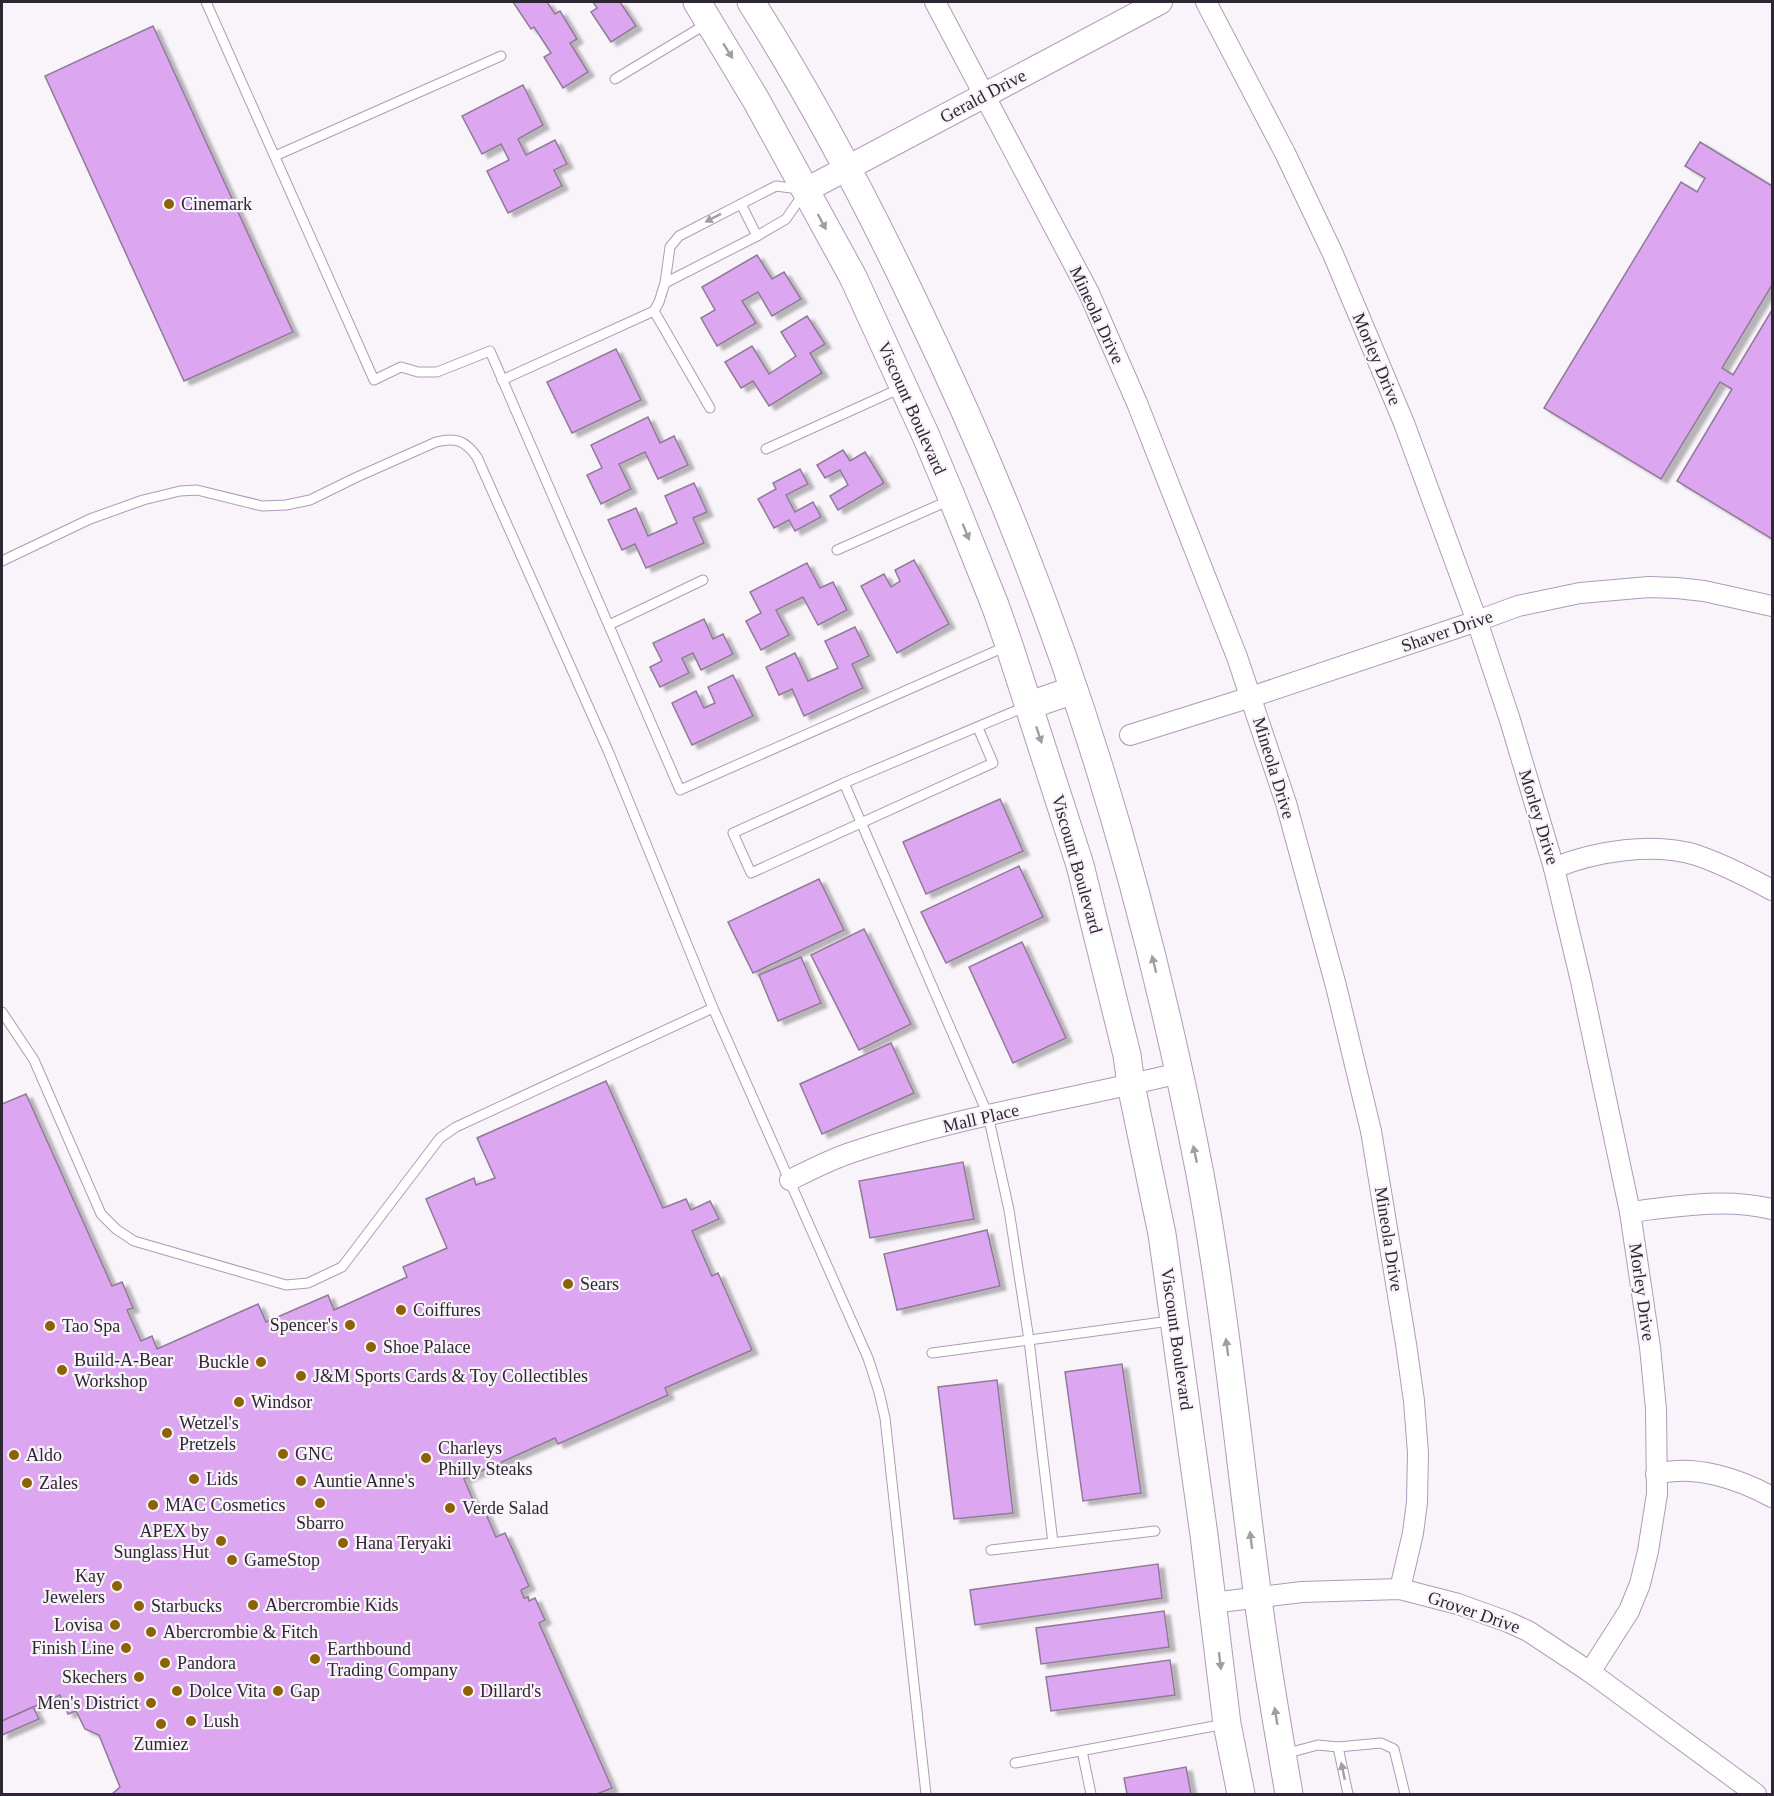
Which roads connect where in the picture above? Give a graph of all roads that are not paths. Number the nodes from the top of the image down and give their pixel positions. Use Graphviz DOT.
graph roads {
  1 [pos="206,2"];
  2 [pos="751,2"];
  3 [pos="935,2"];
  4 [pos="1160,2"];
  5 [pos="1206,2"];
  6 [pos="703,12"];
  7 [pos="501,56"];
  8 [pos="615,79"];
  9 [pos="985,95"];
  10 [pos="275,156"];
  11 [pos="848,169"];
  12 [pos="806,190"];
  13 [pos="741,204"];
  14 [pos="757,236"];
  15 [pos="665,283"];
  16 [pos="654,311"];
  17 [pos="502,380"];
  18 [pos="903,387"];
  19 [pos="710,408"];
  20 [pos="766,449"];
  21 [pos="952,498"];
  22 [pos="837,550"];
  23 [pos="2,561"];
  24 [pos="704,580"];
  25 [pos="1773,606"];
  26 [pos="1477,621"];
  27 [pos="609,625"];
  28 [pos="1010,645"];
  29 [pos="1074,690"];
  30 [pos="1251,697"];
  31 [pos="1030,705"];
  32 [pos="978,728"];
  33 [pos="1130,735"];
  34 [pos="844,783"];
  35 [pos="861,822"];
  36 [pos="1554,868"];
  37 [pos="1773,890"];
  38 [pos="713,1008"];
  39 [pos="2,1012"];
  40 [pos="1179,1073"];
  41 [pos="1131,1085"];
  42 [pos="988,1115"];
  43 [pos="790,1180"];
  44 [pos="1773,1209"];
  45 [pos="1630,1212"];
  46 [pos="1175,1320"];
  47 [pos="1029,1340"];
  48 [pos="932,1353"];
  49 [pos="1656,1474"];
  50 [pos="1773,1497"];
  51 [pos="1155,1531"];
  52 [pos="1053,1543"];
  53 [pos="991,1550"];
  54 [pos="1400,1589"];
  55 [pos="1258,1598"];
  56 [pos="1212,1602"];
  57 [pos="1590,1672"];
  58 [pos="1227,1724"];
  59 [pos="1338,1747"];
  60 [pos="1082,1751"];
  61 [pos="1282,1754"];
  62 [pos="1015,1763"];
  63 [pos="926,1794"];
  64 [pos="1091,1794"];
  65 [pos="1241,1794"];
  66 [pos="1288,1794"];
  67 [pos="1348,1794"];
  68 [pos="1405,1794"];
  69 [pos="1756,1794"];
  1 -- 10 [label="lane"];
  2 -- 11 [label="main road"];
  3 -- 9 [label="street, Mineola Drive"];
  4 -- 9 [label="street, Gerald Drive"];
  5 -- 26 [label="street, Morley Drive"];
  6 -- 8 [label="lane"];
  6 -- 12 [label="main road, Viscount Boulevard, one-way"];
  7 -- 10 [label="lane"];
  9 -- 11 [label="street, Gerald Drive"];
  9 -- 30 [label="street, Mineola Drive"];
  10 -- 17 [label="lane"];
  11 -- 12 [label="street, Gerald Drive"];
  11 -- 29 [label="main road"];
  12 -- 13 [label="lane"];
  12 -- 14 [label="lane"];
  12 -- 18 [label="main road, Viscount Boulevard, one-way"];
  13 -- 14 [label="lane"];
  13 -- 15 [label="lane, one-way"];
  14 -- 15 [label="lane"];
  15 -- 16 [label="lane"];
  16 -- 17 [label="lane"];
  16 -- 19 [label="lane"];
  17 -- 27 [label="lane"];
  18 -- 20 [label="lane"];
  18 -- 21 [label="main road, Viscount Boulevard"];
  21 -- 22 [label="lane"];
  21 -- 28 [label="main road, Viscount Boulevard, one-way"];
  23 -- 38 [label="lane"];
  24 -- 27 [label="lane"];
  25 -- 26 [label="street, Shaver Drive"];
  26 -- 30 [label="street, Shaver Drive"];
  26 -- 36 [label="street, Morley Drive"];
  27 -- 28 [label="lane"];
  28 -- 31 [label="main road, Viscount Boulevard"];
  29 -- 31 [label="main road"];
  40 -- 29 [label="main road, one-way"];
  30 -- 33 [label="street, Shaver Drive"];
  30 -- 54 [label="street, Mineola Drive"];
  31 -- 32 [label="lane"];
  31 -- 41 [label="main road, Viscount Boulevard, one-way"];
  32 -- 34 [label="lane"];
  32 -- 35 [label="lane"];
  34 -- 35 [label="lane"];
  34 -- 35 [label="lane"];
  35 -- 42 [label="lane"];
  36 -- 37 [label="street"];
  36 -- 45 [label="street, Morley Drive"];
  38 -- 39 [label="lane"];
  38 -- 43 [label="lane"];
  40 -- 41 [label="street, Mall Place"];
  55 -- 40 [label="main road, one-way"];
  41 -- 42 [label="street, Mall Place"];
  41 -- 46 [label="main road, Viscount Boulevard"];
  42 -- 43 [label="street, Mall Place"];
  42 -- 47 [label="lane"];
  43 -- 63 [label="lane"];
  44 -- 45 [label="street"];
  45 -- 49 [label="street, Morley Drive"];
  46 -- 47 [label="lane"];
  46 -- 56 [label="main road, Viscount Boulevard"];
  47 -- 48 [label="lane"];
  47 -- 52 [label="lane"];
  49 -- 50 [label="street"];
  49 -- 57 [label="street, Morley Drive"];
  51 -- 52 [label="lane"];
  52 -- 53 [label="lane"];
  54 -- 55 [label="street, Grover Drive"];
  54 -- 57 [label="street, Grover Drive"];
  55 -- 56 [label="street, Grover Drive"];
  61 -- 55 [label="main road, one-way"];
  56 -- 58 [label="main road, Viscount Boulevard, one-way"];
  57 -- 69 [label="street, Grover Drive"];
  58 -- 60 [label="lane"];
  58 -- 65 [label="main road, Viscount Boulevard"];
  59 -- 61 [label="lane"];
  67 -- 59 [label="lane, one-way"];
  59 -- 68 [label="lane"];
  60 -- 62 [label="lane"];
  60 -- 64 [label="lane"];
  61 -- 66 [label="main road"];
}
